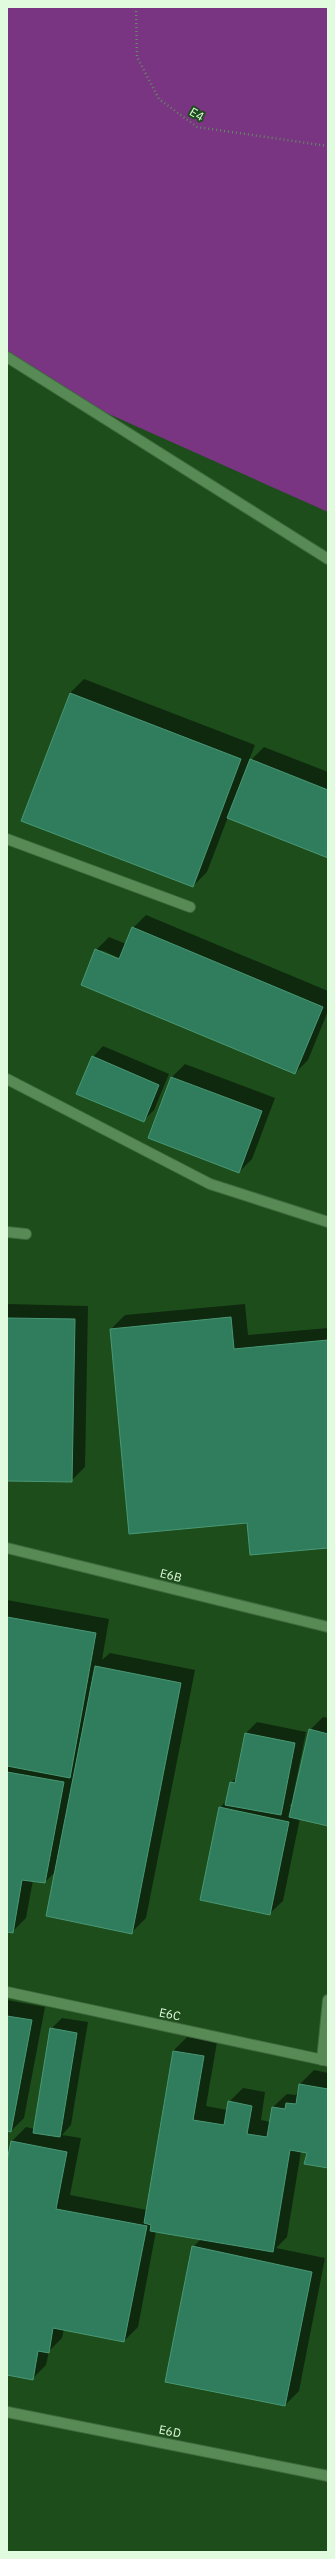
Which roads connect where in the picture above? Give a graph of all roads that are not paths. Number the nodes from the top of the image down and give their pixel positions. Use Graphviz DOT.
graph roads {
  1 [pos="7,357"];
  2 [pos="328,559"];
  3 [pos="7,839"];
  4 [pos="190,907"];
  5 [pos="7,1079"];
  6 [pos="328,1222"];
  7 [pos="7,1232"];
  8 [pos="26,1234"];
  9 [pos="7,1548"];
  10 [pos="328,1627"];
  11 [pos="7,1992"];
  12 [pos="328,2000"];
  13 [pos="325,2060"];
  14 [pos="7,2412"];
  15 [pos="328,2476"];
  1 -- 2 [label="lane"];
  3 -- 4 [label="lane"];
  5 -- 6 [label="lane"];
  7 -- 8 [label="lane"];
  9 -- 10 [label="lane, E6B"];
  11 -- 13 [label="lane, E6C"];
  12 -- 13 [label="lane"];
  14 -- 15 [label="lane, E6D"];
}
